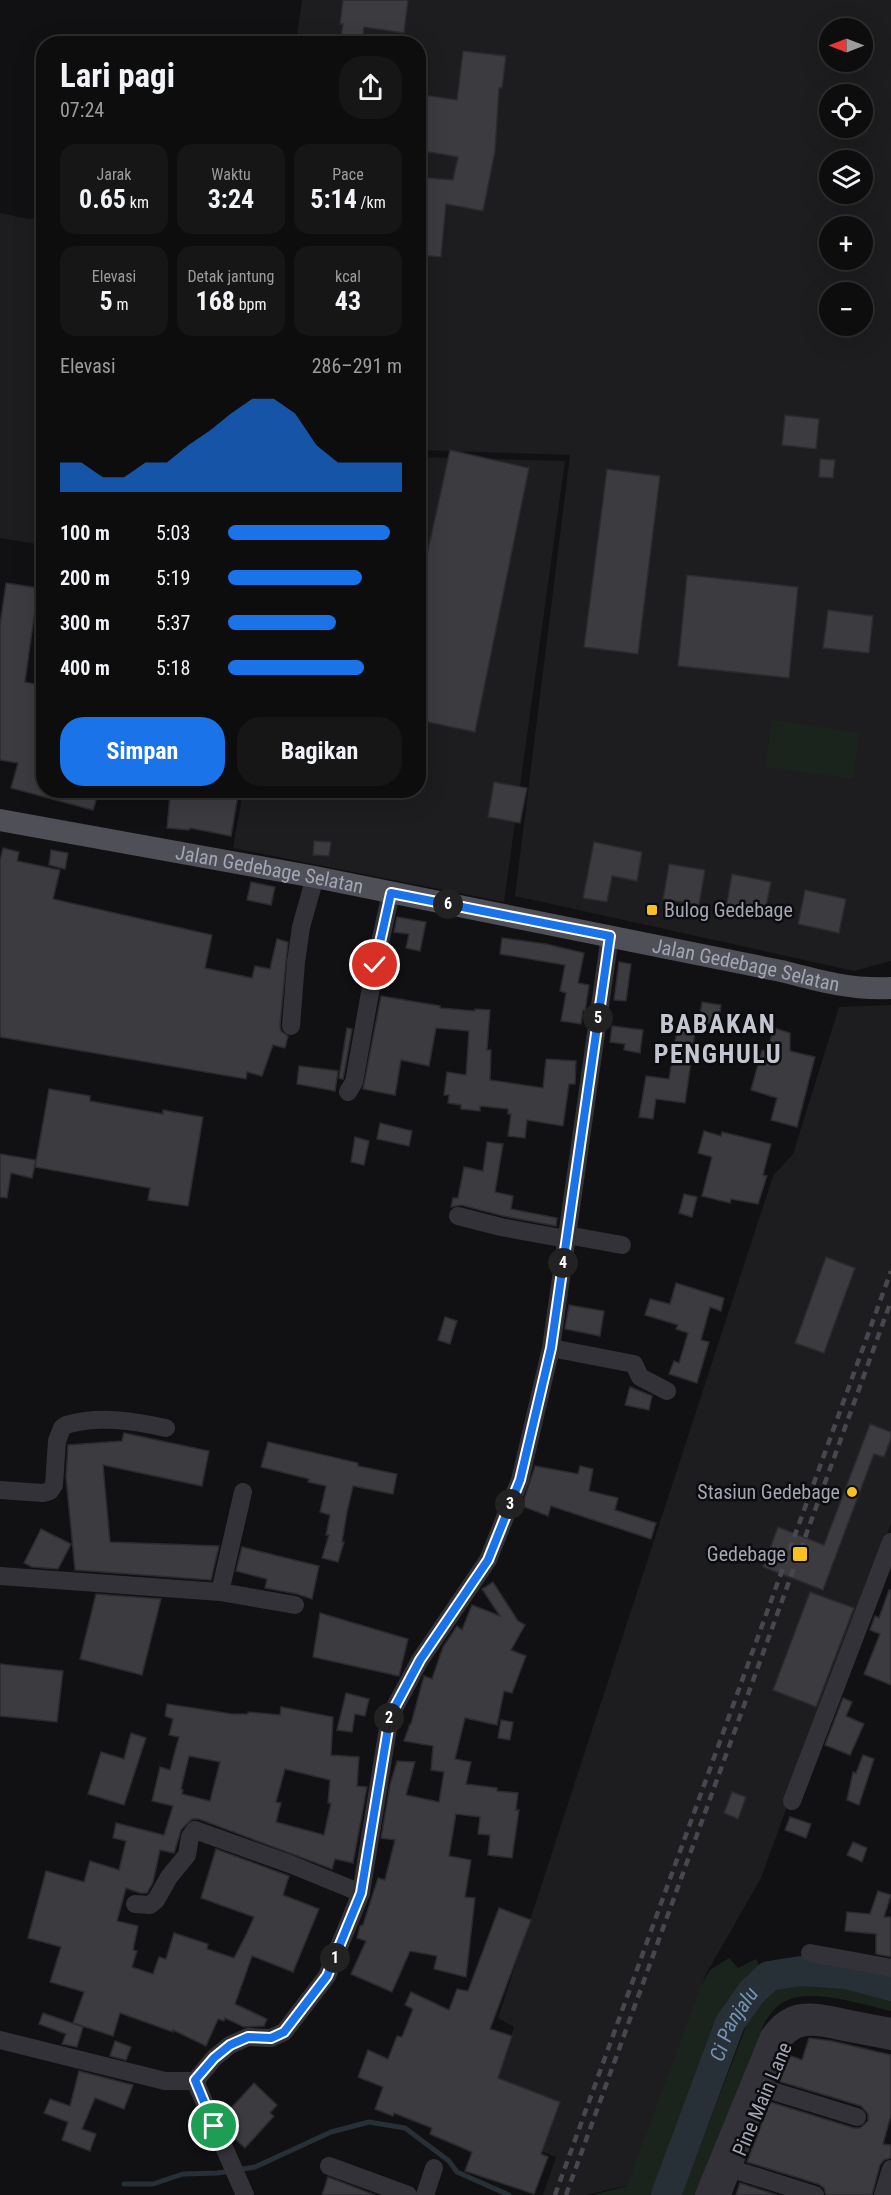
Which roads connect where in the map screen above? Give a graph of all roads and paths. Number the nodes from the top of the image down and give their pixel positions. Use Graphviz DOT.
graph roads {
  1 [pos="0,820"];
  2 [pos="315,877"];
  3 [pos="391,893"];
  4 [pos="610,936"];
  5 [pos="891,988"];
  6 [pos="291,1026"];
  7 [pos="348,1092"];
  8 [pos="458,1216"];
  9 [pos="566,1237"];
  10 [pos="622,1245"];
  11 [pos="551,1348"];
  12 [pos="667,1391"];
  13 [pos="166,1428"];
  14 [pos="0,1490"];
  15 [pos="243,1492"];
  16 [pos="891,1542"];
  17 [pos="0,1576"];
  18 [pos="220,1592"];
  19 [pos="295,1605"];
  20 [pos="792,1802"];
  21 [pos="361,1893"];
  22 [pos="135,1904"];
  23 [pos="810,1953"];
  24 [pos="891,1968"];
  25 [pos="891,2027"];
  26 [pos="0,2040"];
  27 [pos="891,2041"];
  28 [pos="195,2080"];
  29 [pos="762,2088"];
  30 [pos="857,2117"];
  31 [pos="329,2166"];
  32 [pos="434,2168"];
  33 [pos="732,2169"];
  34 [pos="891,2169"];
  35 [pos="243,2188"];
  36 [pos="408,2195"];
  37 [pos="425,2195"];
  38 [pos="704,2195"];
  39 [pos="722,2195"];
  40 [pos="814,2195"];
  41 [pos="883,2195"];
  1 -- 2 [label="main road, Jalan Gedebage Selatan"];
  2 -- 3 [label="main road, Jalan Gedebage Selatan"];
  2 -- 6 [label="street"];
  3 -- 4 [label="main road, Jalan Gedebage Selatan"];
  3 -- 7 [label="street"];
  4 -- 5 [label="main road, Jalan Gedebage Selatan"];
  4 -- 9 [label="street"];
  8 -- 9 [label="street"];
  9 -- 10 [label="street"];
  9 -- 11 [label="street"];
  11 -- 12 [label="street"];
  11 -- 21 [label="street"];
  13 -- 14 [label="street"];
  15 -- 18 [label="street"];
  16 -- 20 [label="street"];
  17 -- 18 [label="street"];
  18 -- 19 [label="street"];
  21 -- 22 [label="street"];
  21 -- 28 [label="street"];
  23 -- 24 [label="street"];
  25 -- 38 [label="street"];
  26 -- 28 [label="street"];
  27 -- 29 [label="street, Pine Main Lane"];
  28 -- 35 [label="street"];
  29 -- 30 [label="street"];
  29 -- 33 [label="street, Pine Main Lane"];
  31 -- 36 [label="street"];
  32 -- 37 [label="street"];
  33 -- 39 [label="street, Pine Main Lane"];
  33 -- 40 [label="street"];
  34 -- 41 [label="street"];
}
